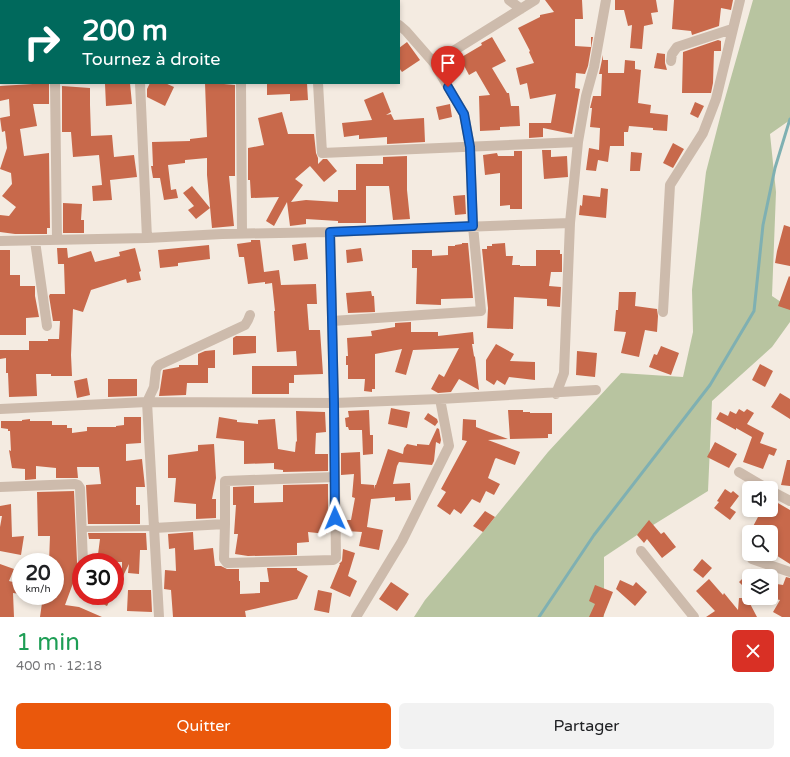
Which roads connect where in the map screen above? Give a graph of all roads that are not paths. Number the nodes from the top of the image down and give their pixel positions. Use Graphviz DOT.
graph roads {
  1 [pos="509,0"];
  2 [pos="535,0"];
  3 [pos="606,0"];
  4 [pos="740,0"];
  5 [pos="521,9"];
  6 [pos="400,26"];
  7 [pos="732,29"];
  8 [pos="671,61"];
  9 [pos="434,63"];
  10 [pos="55,84"];
  11 [pos="140,84"];
  12 [pos="241,84"];
  13 [pos="318,84"];
  14 [pos="578,142"];
  15 [pos="470,147"];
  16 [pos="570,222"];
  17 [pos="473,226"];
  18 [pos="330,232"];
  19 [pos="242,234"];
  20 [pos="147,238"];
  21 [pos="57,240"];
  22 [pos="35,241"];
  23 [pos="0,242"];
  24 [pos="663,312"];
  25 [pos="250,315"];
  26 [pos="332,321"];
  27 [pos="48,326"];
  28 [pos="596,390"];
  29 [pos="556,394"];
  30 [pos="440,399"];
  31 [pos="147,402"];
  32 [pos="334,403"];
  33 [pos="0,409"];
  34 [pos="739,472"];
  35 [pos="335,477"];
  36 [pos="754,481"];
  37 [pos="0,487"];
  38 [pos="778,495"];
  39 [pos="790,501"];
  40 [pos="225,524"];
  41 [pos="154,528"];
  42 [pos="82,529"];
  43 [pos="641,551"];
  44 [pos="83,553"];
  45 [pos="758,561"];
  46 [pos="790,572"];
  47 [pos="159,617"];
  48 [pos="356,617"];
  49 [pos="694,617"];
  1 -- 5 [label="street"];
  2 -- 5 [label="street"];
  3 -- 14 [label="street"];
  4 -- 7 [label="street"];
  5 -- 9 [label="street"];
  6 -- 9 [label="street"];
  7 -- 8 [label="street"];
  7 -- 24 [label="street"];
  9 -- 15 [label="street"];
  10 -- 21 [label="street"];
  11 -- 20 [label="street"];
  12 -- 19 [label="street"];
  13 -- 15 [label="street"];
  14 -- 15 [label="street"];
  14 -- 16 [label="street"];
  15 -- 17 [label="street"];
  16 -- 17 [label="street"];
  16 -- 29 [label="street"];
  17 -- 18 [label="street"];
  17 -- 26 [label="street"];
  18 -- 19 [label="street"];
  18 -- 26 [label="street"];
  19 -- 20 [label="street"];
  20 -- 21 [label="street"];
  21 -- 22 [label="street"];
  22 -- 23 [label="street"];
  22 -- 27 [label="street"];
  25 -- 31 [label="street"];
  26 -- 32 [label="street"];
  28 -- 29 [label="street"];
  29 -- 30 [label="street"];
  30 -- 32 [label="street"];
  30 -- 48 [label="street"];
  31 -- 32 [label="street"];
  31 -- 33 [label="street"];
  31 -- 41 [label="street"];
  32 -- 35 [label="street"];
  34 -- 36 [label="street"];
  35 -- 40 [label="street"];
  35 -- 40 [label="street"];
  37 -- 42 [label="street"];
  38 -- 39 [label="street"];
  40 -- 41 [label="street"];
  41 -- 42 [label="lane"];
  41 -- 47 [label="street"];
  42 -- 44 [label="street"];
  43 -- 49 [label="street"];
  45 -- 46 [label="street"];
}
